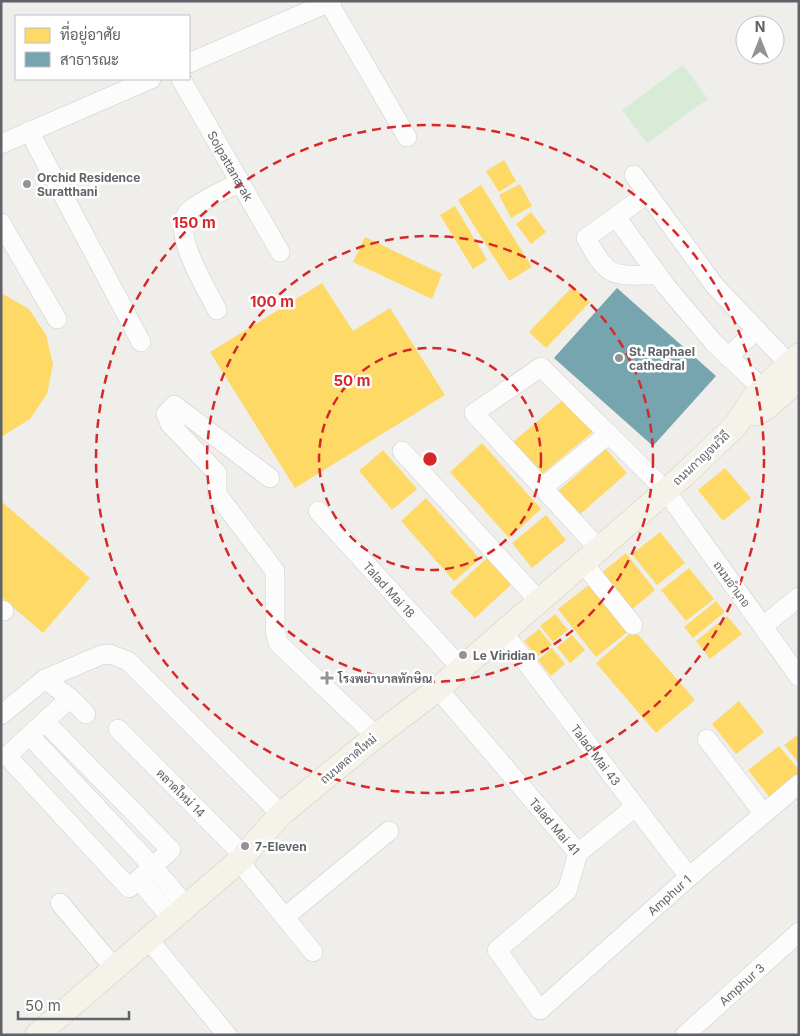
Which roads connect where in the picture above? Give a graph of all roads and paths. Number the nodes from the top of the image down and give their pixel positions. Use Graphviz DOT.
graph roads {
  1 [pos="330,2"];
  2 [pos="296,8"];
  3 [pos="190,62"];
  4 [pos="149,80"];
  5 [pos="182,80"];
  6 [pos="29,132"];
  7 [pos="407,137"];
  8 [pos="1,144"];
  9 [pos="634,175"];
  10 [pos="240,182"];
  11 [pos="647,194"];
  12 [pos="616,217"];
  13 [pos="1,223"];
  14 [pos="280,252"];
  15 [pos="658,275"];
  16 [pos="217,310"];
  17 [pos="57,319"];
  18 [pos="756,330"];
  19 [pos="141,342"];
  20 [pos="728,358"];
  21 [pos="796,374"];
  22 [pos="763,389"];
  23 [pos="735,426"];
  24 [pos="609,434"];
  25 [pos="402,451"];
  26 [pos="270,478"];
  27 [pos="543,488"];
  28 [pos="666,491"];
  29 [pos="318,511"];
  30 [pos="591,556"];
  31 [pos="798,598"];
  32 [pos="539,601"];
  33 [pos="633,625"];
  34 [pos="763,626"];
  35 [pos="503,632"];
  36 [pos="462,668"];
  37 [pos="799,677"];
  38 [pos="45,679"];
  39 [pos="438,689"];
  40 [pos="70,698"];
  41 [pos="86,714"];
  42 [pos="1,715"];
  43 [pos="44,722"];
  44 [pos="118,729"];
  45 [pos="30,736"];
  46 [pos="376,736"];
  47 [pos="707,739"];
  48 [pos="799,784"];
  49 [pos="635,807"];
  50 [pos="281,814"];
  51 [pos="763,814"];
  52 [pos="389,831"];
  53 [pos="578,853"];
  54 [pos="242,858"];
  55 [pos="153,867"];
  56 [pos="689,878"];
  57 [pos="140,880"];
  58 [pos="60,903"];
  59 [pos="180,913"];
  60 [pos="285,917"];
  61 [pos="799,932"];
  62 [pos="150,940"];
  63 [pos="313,952"];
  64 [pos="116,969"];
  65 [pos="540,1010"];
  66 [pos="37,1035"];
  67 [pos="227,1035"];
  68 [pos="685,1035"];
  1 -- 2 [label="street"];
  1 -- 7 [label="street"];
  2 -- 3 [label="street"];
  4 -- 6 [label="street"];
  5 -- 10 [label="street, Soipattanarak"];
  6 -- 8 [label="street"];
  6 -- 19 [label="street"];
  9 -- 11 [label="street"];
  10 -- 14 [label="street, Soipattanarak"];
  10 -- 16 [label="street"];
  11 -- 12 [label="street"];
  11 -- 18 [label="street"];
  12 -- 15 [label="street"];
  12 -- 15 [label="street"];
  13 -- 17 [label="street"];
  15 -- 20 [label="street"];
  18 -- 20 [label="street"];
  18 -- 21 [label="street"];
  20 -- 22 [label="street"];
  21 -- 22 [label="main road, ถนนกาญจนวิถี"];
  21 -- 23 [label="main road, ถนนกาญจนวิถี"];
  22 -- 23 [label="main road, ถนนกาญจนวิถี"];
  23 -- 28 [label="main road, ถนนกาญจนวิถี"];
  24 -- 27 [label="street"];
  24 -- 27 [label="street, ถนนอำเภอ"];
  24 -- 28 [label="street, ถนนอำเภอ"];
  25 -- 32 [label="street"];
  26 -- 46 [label="street"];
  27 -- 30 [label="street"];
  28 -- 30 [label="main road, ถนนตลาดใหม่"];
  28 -- 34 [label="street, ถนนอำเภอ"];
  29 -- 36 [label="street, Talad Mai 18"];
  30 -- 32 [label="main road, ถนนตลาดใหม่"];
  30 -- 33 [label="street"];
  31 -- 34 [label="street"];
  32 -- 35 [label="main road, ถนนตลาดใหม่"];
  34 -- 37 [label="street, ถนนอำเภอ"];
  35 -- 36 [label="main road, ถนนตลาดใหม่"];
  35 -- 49 [label="street, Talad Mai 43"];
  36 -- 39 [label="main road, ถนนตลาดใหม่"];
  38 -- 40 [label="street"];
  38 -- 42 [label="street"];
  38 -- 50 [label="street"];
  39 -- 46 [label="main road, ถนนตลาดใหม่"];
  39 -- 53 [label="street, Talad Mai 41"];
  40 -- 41 [label="street"];
  40 -- 43 [label="street"];
  43 -- 45 [label="street"];
  43 -- 55 [label="street"];
  44 -- 54 [label="street, ตลาดใหม่ 14"];
  45 -- 55 [label="street"];
  45 -- 57 [label="street"];
  46 -- 50 [label="main road, ถนนตลาดใหม่"];
  47 -- 51 [label="street"];
  48 -- 51 [label="street, Amphur 1"];
  49 -- 53 [label="street"];
  49 -- 56 [label="street, Talad Mai 43"];
  50 -- 54 [label="main road, ถนนตลาดใหม่"];
  51 -- 56 [label="street, Amphur 1"];
  52 -- 60 [label="street"];
  53 -- 65 [label="street, Talad Mai 41"];
  54 -- 59 [label="main road, ถนนตลาดใหม่"];
  54 -- 60 [label="street, ตลาดใหม่ 14"];
  55 -- 57 [label="street"];
  55 -- 59 [label="street"];
  56 -- 65 [label="street, Amphur 1"];
  57 -- 59 [label="street"];
  58 -- 64 [label="street"];
  59 -- 62 [label="main road, ถนนตลาดใหม่"];
  60 -- 63 [label="street, ตลาดใหม่ 14"];
  61 -- 68 [label="street, Amphur 3"];
  62 -- 64 [label="main road, ถนนตลาดใหม่"];
  62 -- 67 [label="street"];
  64 -- 66 [label="main road, ถนนตลาดใหม่"];
}
